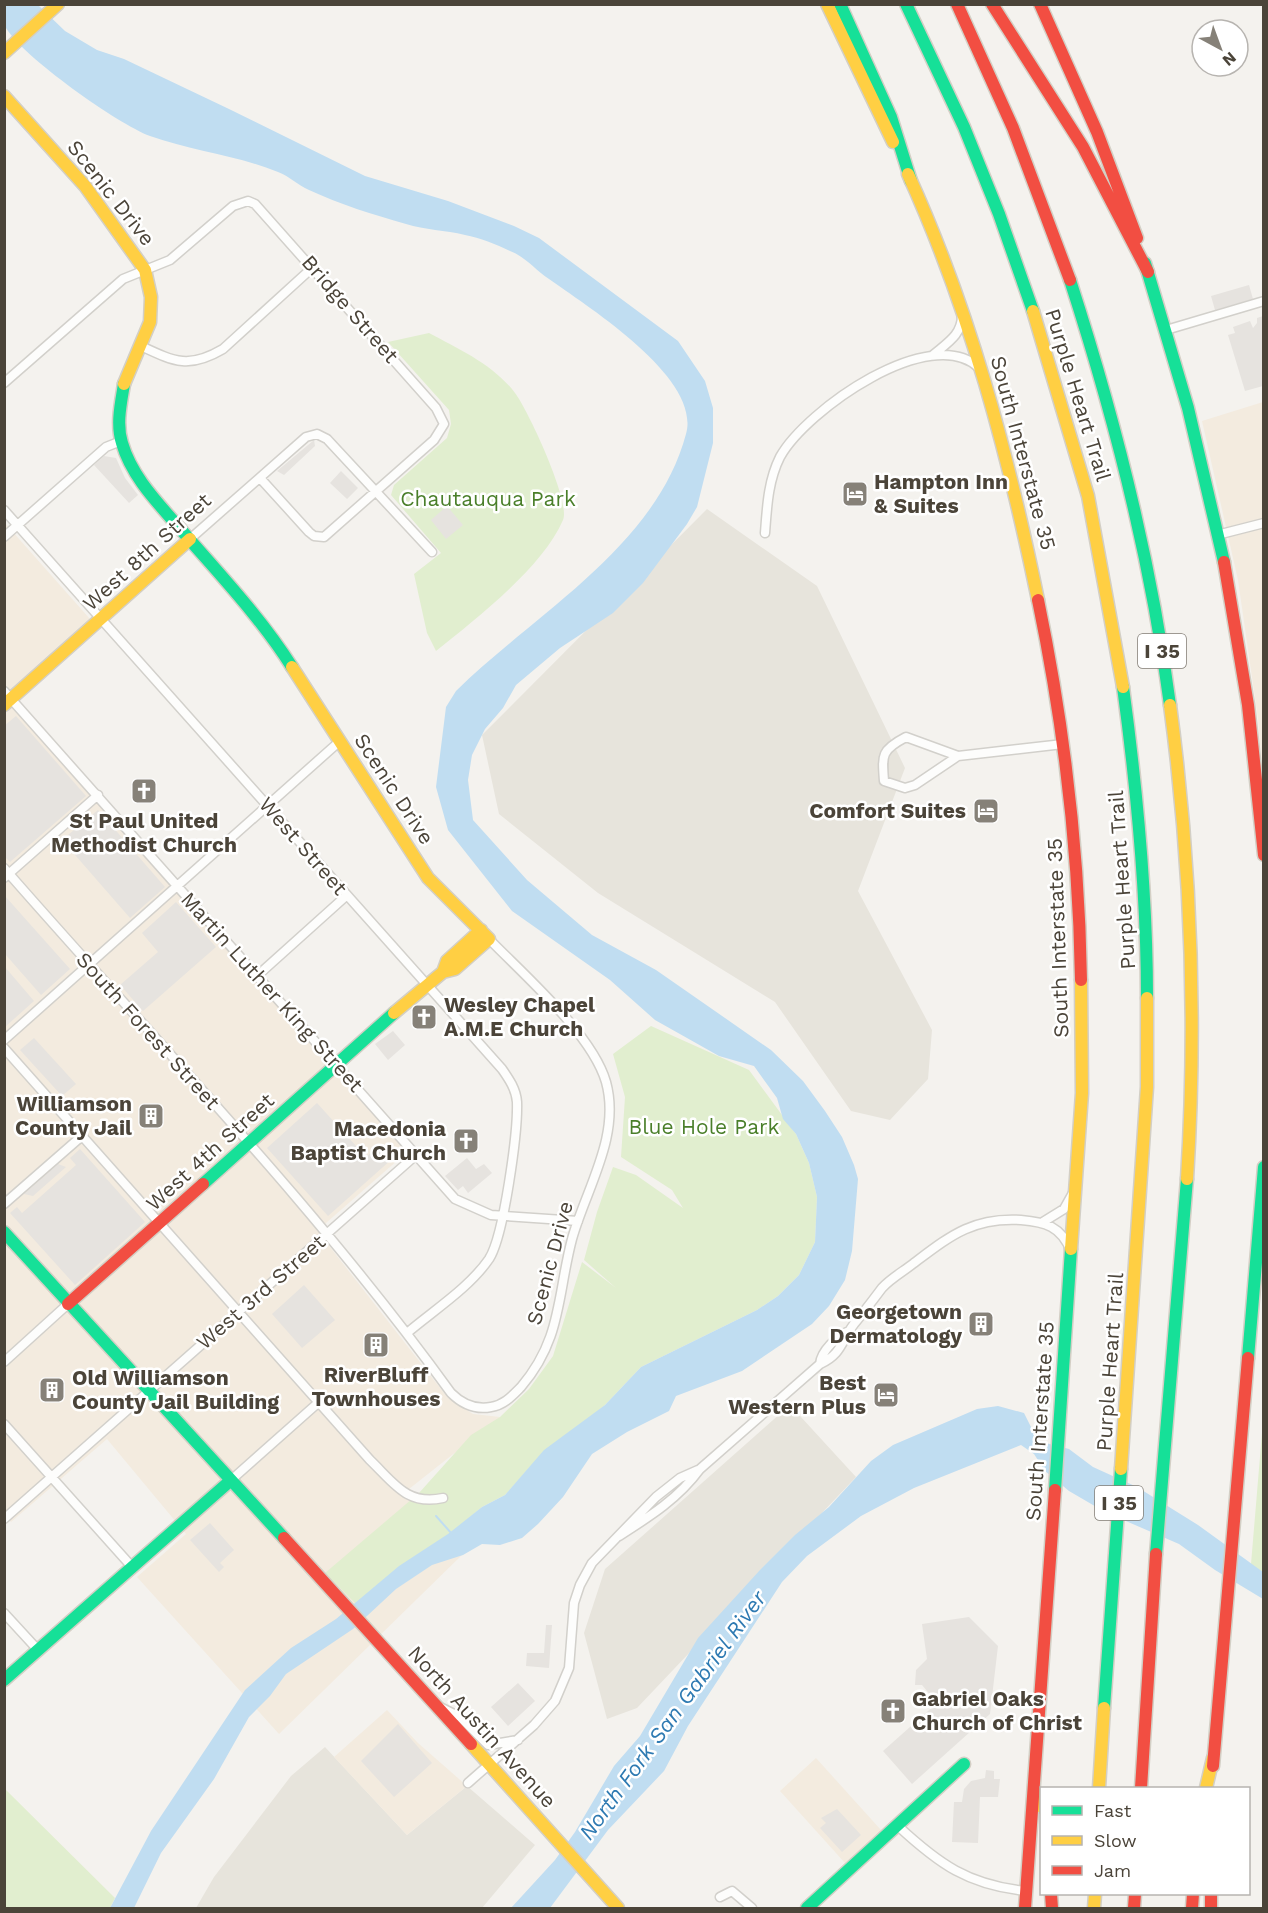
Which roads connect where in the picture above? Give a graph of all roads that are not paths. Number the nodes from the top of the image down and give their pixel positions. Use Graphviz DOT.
graph roads {
  1 [pos="58,4"];
  2 [pos="827,4"];
  3 [pos="840,4"];
  4 [pos="906,4"];
  5 [pos="957,4"];
  6 [pos="992,4"];
  7 [pos="1040,4"];
  8 [pos="5,53"];
  9 [pos="4,96"];
  10 [pos="911,181"];
  11 [pos="312,268"];
  12 [pos="145,270"];
  13 [pos="1148,272"];
  14 [pos="1263,301"];
  15 [pos="963,311"];
  16 [pos="1166,330"];
  17 [pos="141,346"];
  18 [pos="932,356"];
  19 [pos="982,370"];
  20 [pos="4,383"];
  21 [pos="121,441"];
  22 [pos="260,478"];
  23 [pos="378,491"];
  24 [pos="4,510"];
  25 [pos="1263,523"];
  26 [pos="18,525"];
  27 [pos="765,533"];
  28 [pos="1217,535"];
  29 [pos="4,537"];
  30 [pos="190,539"];
  31 [pos="432,552"];
  32 [pos="101,619"];
  33 [pos="7,698"];
  34 [pos="340,741"];
  35 [pos="1063,744"];
  36 [pos="958,756"];
  37 [pos="98,795"];
  38 [pos="267,806"];
  39 [pos="1263,855"];
  40 [pos="6,873"];
  41 [pos="178,886"];
  42 [pos="346,896"];
  43 [pos="485,935"];
  44 [pos="89,965"];
  45 [pos="257,976"];
  46 [pos="426,987"];
  47 [pos="4,1040"];
  48 [pos="4,1048"];
  49 [pos="336,1065"];
  50 [pos="83,1135"];
  51 [pos="249,1144"];
  52 [pos="416,1155"];
  53 [pos="1263,1167"];
  54 [pos="1076,1187"];
  55 [pos="4,1204"];
  56 [pos="504,1215"];
  57 [pos="578,1221"];
  58 [pos="1042,1222"];
  59 [pos="159,1224"];
  60 [pos="4,1232"];
  61 [pos="329,1234"];
  62 [pos="1072,1254"];
  63 [pos="68,1304"];
  64 [pos="239,1312"];
  65 [pos="407,1333"];
  66 [pos="4,1362"];
  67 [pos="148,1391"];
  68 [pos="319,1402"];
  69 [pos="4,1424"];
  70 [pos="700,1469"];
  71 [pos="52,1477"];
  72 [pos="230,1481"];
  73 [pos="443,1498"];
  74 [pos="4,1518"];
  75 [pos="619,1536"];
  76 [pos="133,1568"];
  77 [pos="4,1613"];
  78 [pos="38,1650"];
  79 [pos="4,1680"];
  80 [pos="432,1703"];
  81 [pos="518,1739"];
  82 [pos="1213,1758"];
  83 [pos="964,1764"];
  84 [pos="489,1766"];
  85 [pos="468,1783"];
  86 [pos="1099,1787"];
  87 [pos="1141,1787"];
  88 [pos="1206,1787"];
  89 [pos="1213,1787"];
  90 [pos="1035,1792"];
  91 [pos="1040,1804"];
  92 [pos="898,1826"];
  93 [pos="1026,1891"];
  94 [pos="720,1897"];
  95 [pos="616,1906"];
  96 [pos="752,1908"];
  97 [pos="807,1908"];
  98 [pos="1025,1908"];
  1 -- 8 [label="main road"];
  2 -- 10 [label="main road, South Interstate 35"];
  3 -- 10 [label="main road"];
  4 -- 86 [label="main road, Purple Heart Trail / I 35"];
  5 -- 87 [label="main road, Purple Heart Trail / I 35"];
  6 -- 13 [label="main road"];
  7 -- 13 [label="main road"];
  9 -- 12 [label="main road, Scenic Drive"];
  10 -- 15 [label="main road, South Interstate 35"];
  11 -- 12 [label="street, Bridge Street"];
  11 -- 17 [label="street"];
  11 -- 23 [label="street, Bridge Street"];
  12 -- 17 [label="main road, Scenic Drive"];
  12 -- 20 [label="street"];
  13 -- 16 [label="main road"];
  14 -- 16 [label="street"];
  15 -- 18 [label="street"];
  15 -- 19 [label="main road, South Interstate 35"];
  16 -- 28 [label="main road"];
  17 -- 21 [label="main road, Scenic Drive"];
  18 -- 19 [label="street"];
  18 -- 27 [label="street"];
  19 -- 35 [label="main road, South Interstate 35"];
  21 -- 26 [label="street"];
  21 -- 30 [label="main road, Scenic Drive"];
  22 -- 23 [label="street, West 8th Street"];
  22 -- 23 [label="street"];
  22 -- 30 [label="street, West 8th Street"];
  23 -- 31 [label="street"];
  24 -- 26 [label="street, West Street"];
  25 -- 28 [label="street"];
  26 -- 29 [label="street"];
  26 -- 32 [label="street, West Street"];
  28 -- 39 [label="main road"];
  30 -- 32 [label="main road, West 8th Street"];
  30 -- 34 [label="main road, Scenic Drive"];
  32 -- 33 [label="main road, West 8th Street"];
  32 -- 38 [label="street, West Street"];
  33 -- 37 [label="street, Martin Luther King Street"];
  34 -- 38 [label="street"];
  34 -- 43 [label="main road, Scenic Drive"];
  35 -- 36 [label="street"];
  35 -- 54 [label="main road, South Interstate 35"];
  36 -- 36 [label="street"];
  37 -- 40 [label="street"];
  37 -- 41 [label="street, Martin Luther King Street"];
  38 -- 41 [label="street"];
  38 -- 42 [label="street, West Street"];
  40 -- 44 [label="street, South Forest Street"];
  41 -- 44 [label="street"];
  41 -- 45 [label="street, Martin Luther King Street"];
  42 -- 45 [label="street"];
  42 -- 46 [label="street, West Street"];
  43 -- 46 [label="main road, West 4th Street"];
  43 -- 57 [label="street, Scenic Drive"];
  44 -- 47 [label="street"];
  44 -- 51 [label="street, South Forest Street"];
  45 -- 49 [label="street, Martin Luther King Street"];
  46 -- 49 [label="main road, West 4th Street"];
  46 -- 56 [label="street, West Street"];
  48 -- 50 [label="street"];
  49 -- 51 [label="main road, West 4th Street"];
  49 -- 52 [label="street, Martin Luther King Street"];
  50 -- 55 [label="street"];
  50 -- 59 [label="street"];
  51 -- 59 [label="main road, West 4th Street"];
  51 -- 61 [label="street, South Forest Street"];
  52 -- 56 [label="street, Martin Luther King Street"];
  52 -- 61 [label="street, West 3rd Street"];
  53 -- 82 [label="main road"];
  54 -- 58 [label="street"];
  54 -- 62 [label="main road, South Interstate 35"];
  56 -- 57 [label="street, Martin Luther King Street"];
  56 -- 65 [label="street, West Street"];
  57 -- 65 [label="street, Scenic Drive"];
  58 -- 62 [label="street"];
  58 -- 70 [label="street"];
  59 -- 63 [label="main road, West 4th Street"];
  59 -- 64 [label="street"];
  60 -- 63 [label="main road, North Austin Avenue"];
  61 -- 64 [label="street, West 3rd Street"];
  61 -- 65 [label="street, South Forest Street"];
  62 -- 90 [label="main road, South Interstate 35"];
  63 -- 66 [label="street, West 4th Street"];
  63 -- 67 [label="main road, North Austin Avenue"];
  64 -- 67 [label="street, West 3rd Street"];
  64 -- 68 [label="street"];
  67 -- 71 [label="street, West 3rd Street"];
  67 -- 72 [label="main road, North Austin Avenue"];
  68 -- 72 [label="street"];
  68 -- 73 [label="street"];
  69 -- 71 [label="street"];
  70 -- 75 [label="street"];
  70 -- 75 [label="street"];
  71 -- 74 [label="street, West 3rd Street"];
  71 -- 76 [label="street"];
  72 -- 76 [label="main road"];
  72 -- 80 [label="main road, North Austin Avenue"];
  75 -- 81 [label="street"];
  76 -- 78 [label="main road"];
  77 -- 78 [label="street"];
  78 -- 79 [label="main road"];
  80 -- 81 [label="street"];
  80 -- 84 [label="main road, North Austin Avenue"];
  81 -- 84 [label="street"];
  82 -- 88 [label="main road"];
  82 -- 89 [label="main road"];
  83 -- 92 [label="main road"];
  84 -- 85 [label="street"];
  84 -- 95 [label="main road, North Austin Avenue"];
  90 -- 91 [label="main road"];
  90 -- 93 [label="main road, South Interstate 35"];
  92 -- 93 [label="street"];
  92 -- 97 [label="main road"];
  93 -- 98 [label="main road, South Interstate 35"];
  94 -- 96 [label="street"];
}
